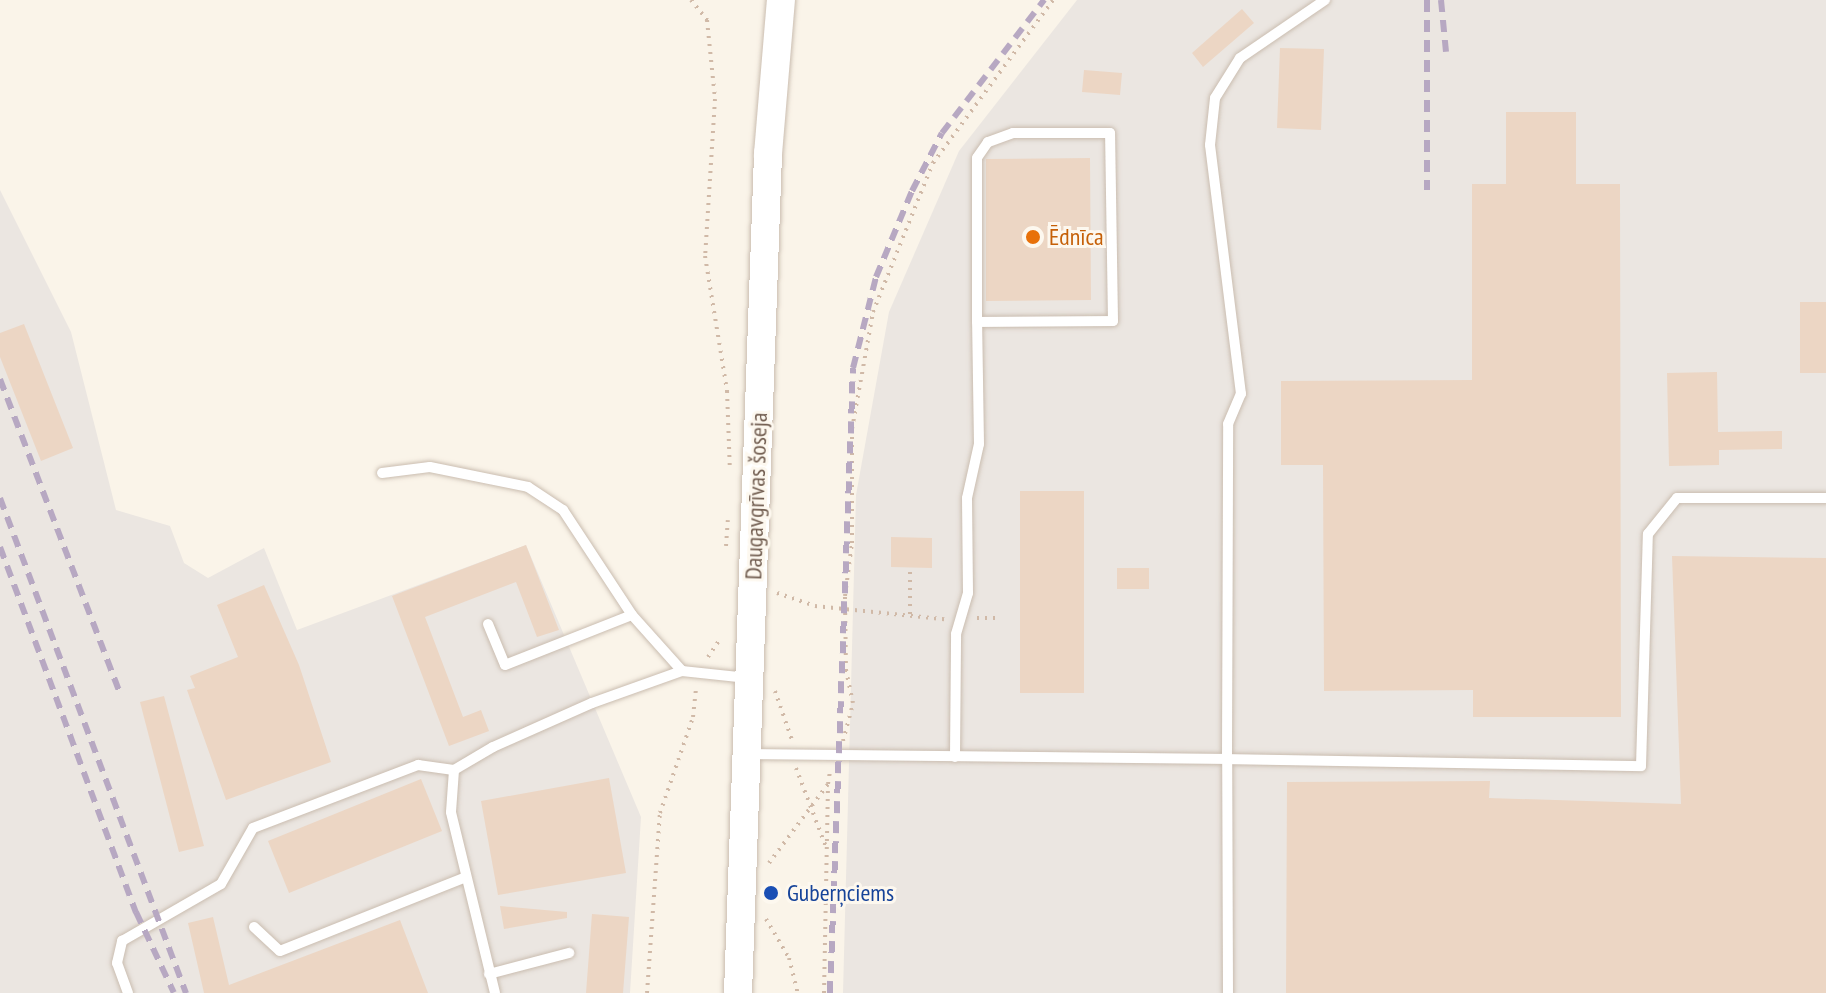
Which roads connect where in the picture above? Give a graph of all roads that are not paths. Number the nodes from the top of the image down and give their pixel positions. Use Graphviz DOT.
graph roads {
  1 [pos="781,0"];
  2 [pos="1325,0"];
  3 [pos="977,322"];
  4 [pos="382,473"];
  5 [pos="1826,498"];
  6 [pos="632,615"];
  7 [pos="488,624"];
  8 [pos="682,671"];
  9 [pos="762,683"];
  10 [pos="747,754"];
  11 [pos="955,757"];
  12 [pos="1227,759"];
  13 [pos="454,770"];
  14 [pos="466,877"];
  15 [pos="254,927"];
  16 [pos="569,953"];
  17 [pos="489,974"];
  18 [pos="128,993"];
  19 [pos="495,993"];
  20 [pos="738,993"];
  21 [pos="1228,993"];
  1 -- 9 [label="main road, Daugavgrīvas šoseja"];
  2 -- 12 [label="lane"];
  3 -- 3 [label="lane"];
  3 -- 11 [label="lane"];
  4 -- 6 [label="lane"];
  5 -- 12 [label="lane"];
  6 -- 7 [label="lane"];
  6 -- 8 [label="lane"];
  8 -- 9 [label="lane"];
  8 -- 13 [label="lane"];
  9 -- 10 [label="main road, Daugavgrīvas šoseja"];
  10 -- 11 [label="lane"];
  10 -- 20 [label="main road, Daugavgrīvas šoseja"];
  11 -- 12 [label="lane"];
  12 -- 21 [label="lane"];
  13 -- 14 [label="lane"];
  13 -- 18 [label="lane"];
  14 -- 15 [label="lane"];
  14 -- 17 [label="lane"];
  16 -- 17 [label="lane"];
  17 -- 19 [label="lane"];
}
